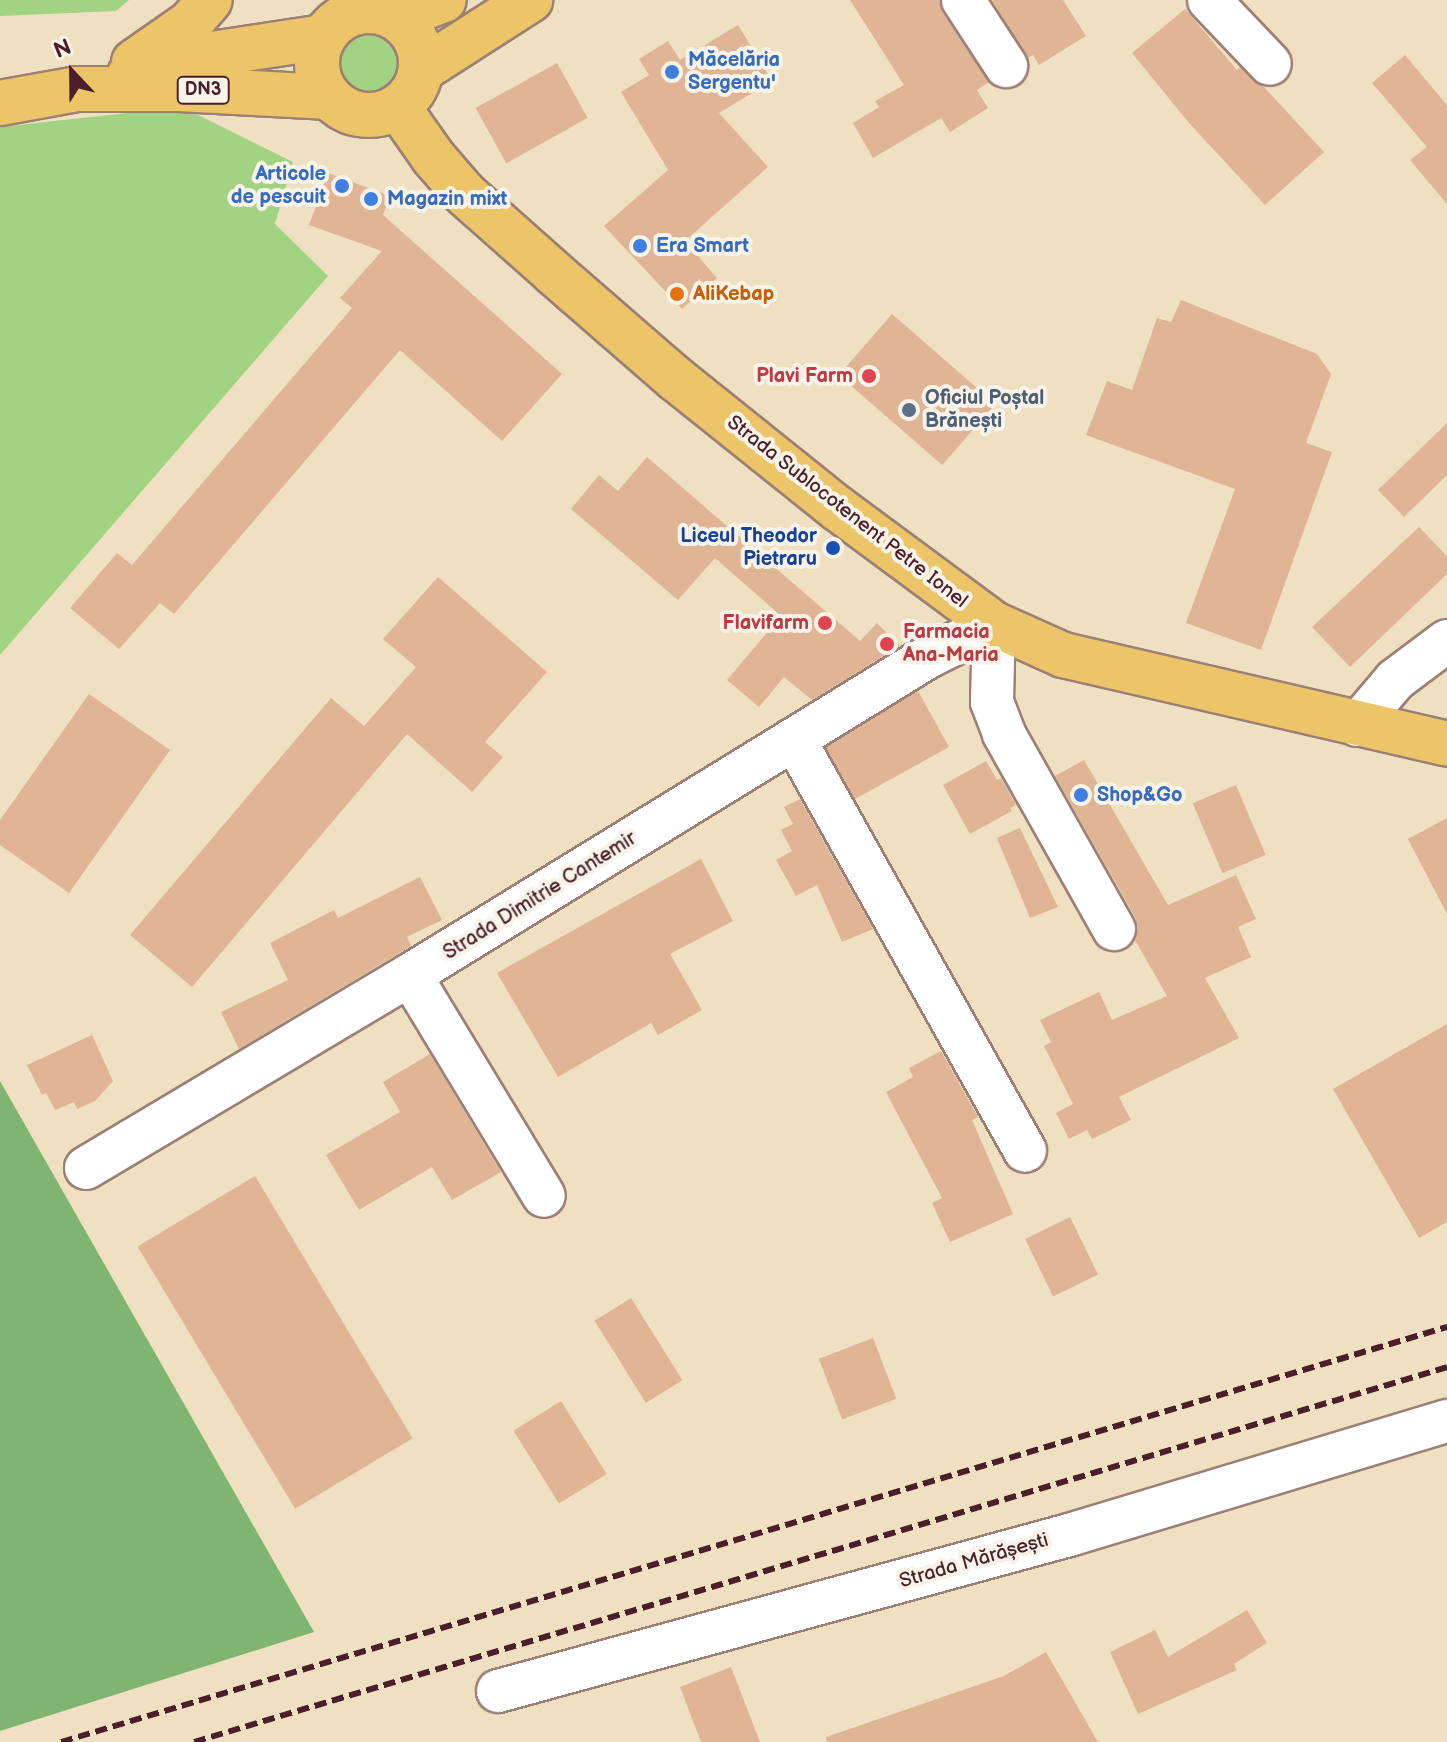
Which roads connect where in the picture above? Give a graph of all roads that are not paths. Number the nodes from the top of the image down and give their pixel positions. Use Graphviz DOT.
graph roads {
  1 [pos="210,0"];
  2 [pos="444,0"];
  3 [pos="530,0"];
  4 [pos="963,0"];
  5 [pos="1209,0"];
  6 [pos="334,18"];
  7 [pos="397,18"];
  8 [pos="1270,64"];
  9 [pos="1006,66"];
  10 [pos="421,70"];
  11 [pos="77,89"];
  12 [pos="329,97"];
  13 [pos="0,103"];
  14 [pos="398,107"];
  15 [pos="994,624"];
  16 [pos="1447,641"];
  17 [pos="1357,725"];
  18 [pos="794,739"];
  19 [pos="1447,744"];
  20 [pos="1114,929"];
  21 [pos="410,975"];
  22 [pos="1025,1151"];
  23 [pos="86,1168"];
  24 [pos="544,1196"];
  25 [pos="1447,1421"];
  26 [pos="498,1691"];
  1 -- 11 [label="main road"];
  2 -- 7 [label="main road"];
  3 -- 10 [label="main road"];
  4 -- 9 [label="street"];
  5 -- 8 [label="street"];
  6 -- 7 [label="main road"];
  6 -- 11 [label="main road, DN3"];
  6 -- 12 [label="main road"];
  7 -- 10 [label="main road"];
  10 -- 14 [label="main road"];
  11 -- 12 [label="main road, DN3"];
  11 -- 13 [label="main road, DN3"];
  12 -- 14 [label="main road"];
  14 -- 15 [label="main road, Strada Sublocotenent Petre Ionel"];
  15 -- 17 [label="main road, Strada Sublocotenent Petre Ionel"];
  15 -- 18 [label="street, Strada Dimitrie Cantemir"];
  15 -- 20 [label="street"];
  16 -- 17 [label="street"];
  17 -- 19 [label="main road, Strada Sublocotenent Petre Ionel"];
  18 -- 21 [label="street, Strada Dimitrie Cantemir"];
  18 -- 22 [label="street"];
  21 -- 23 [label="street, Strada Dimitrie Cantemir"];
  21 -- 24 [label="street"];
  25 -- 26 [label="street, Strada Mărășești"];
}
